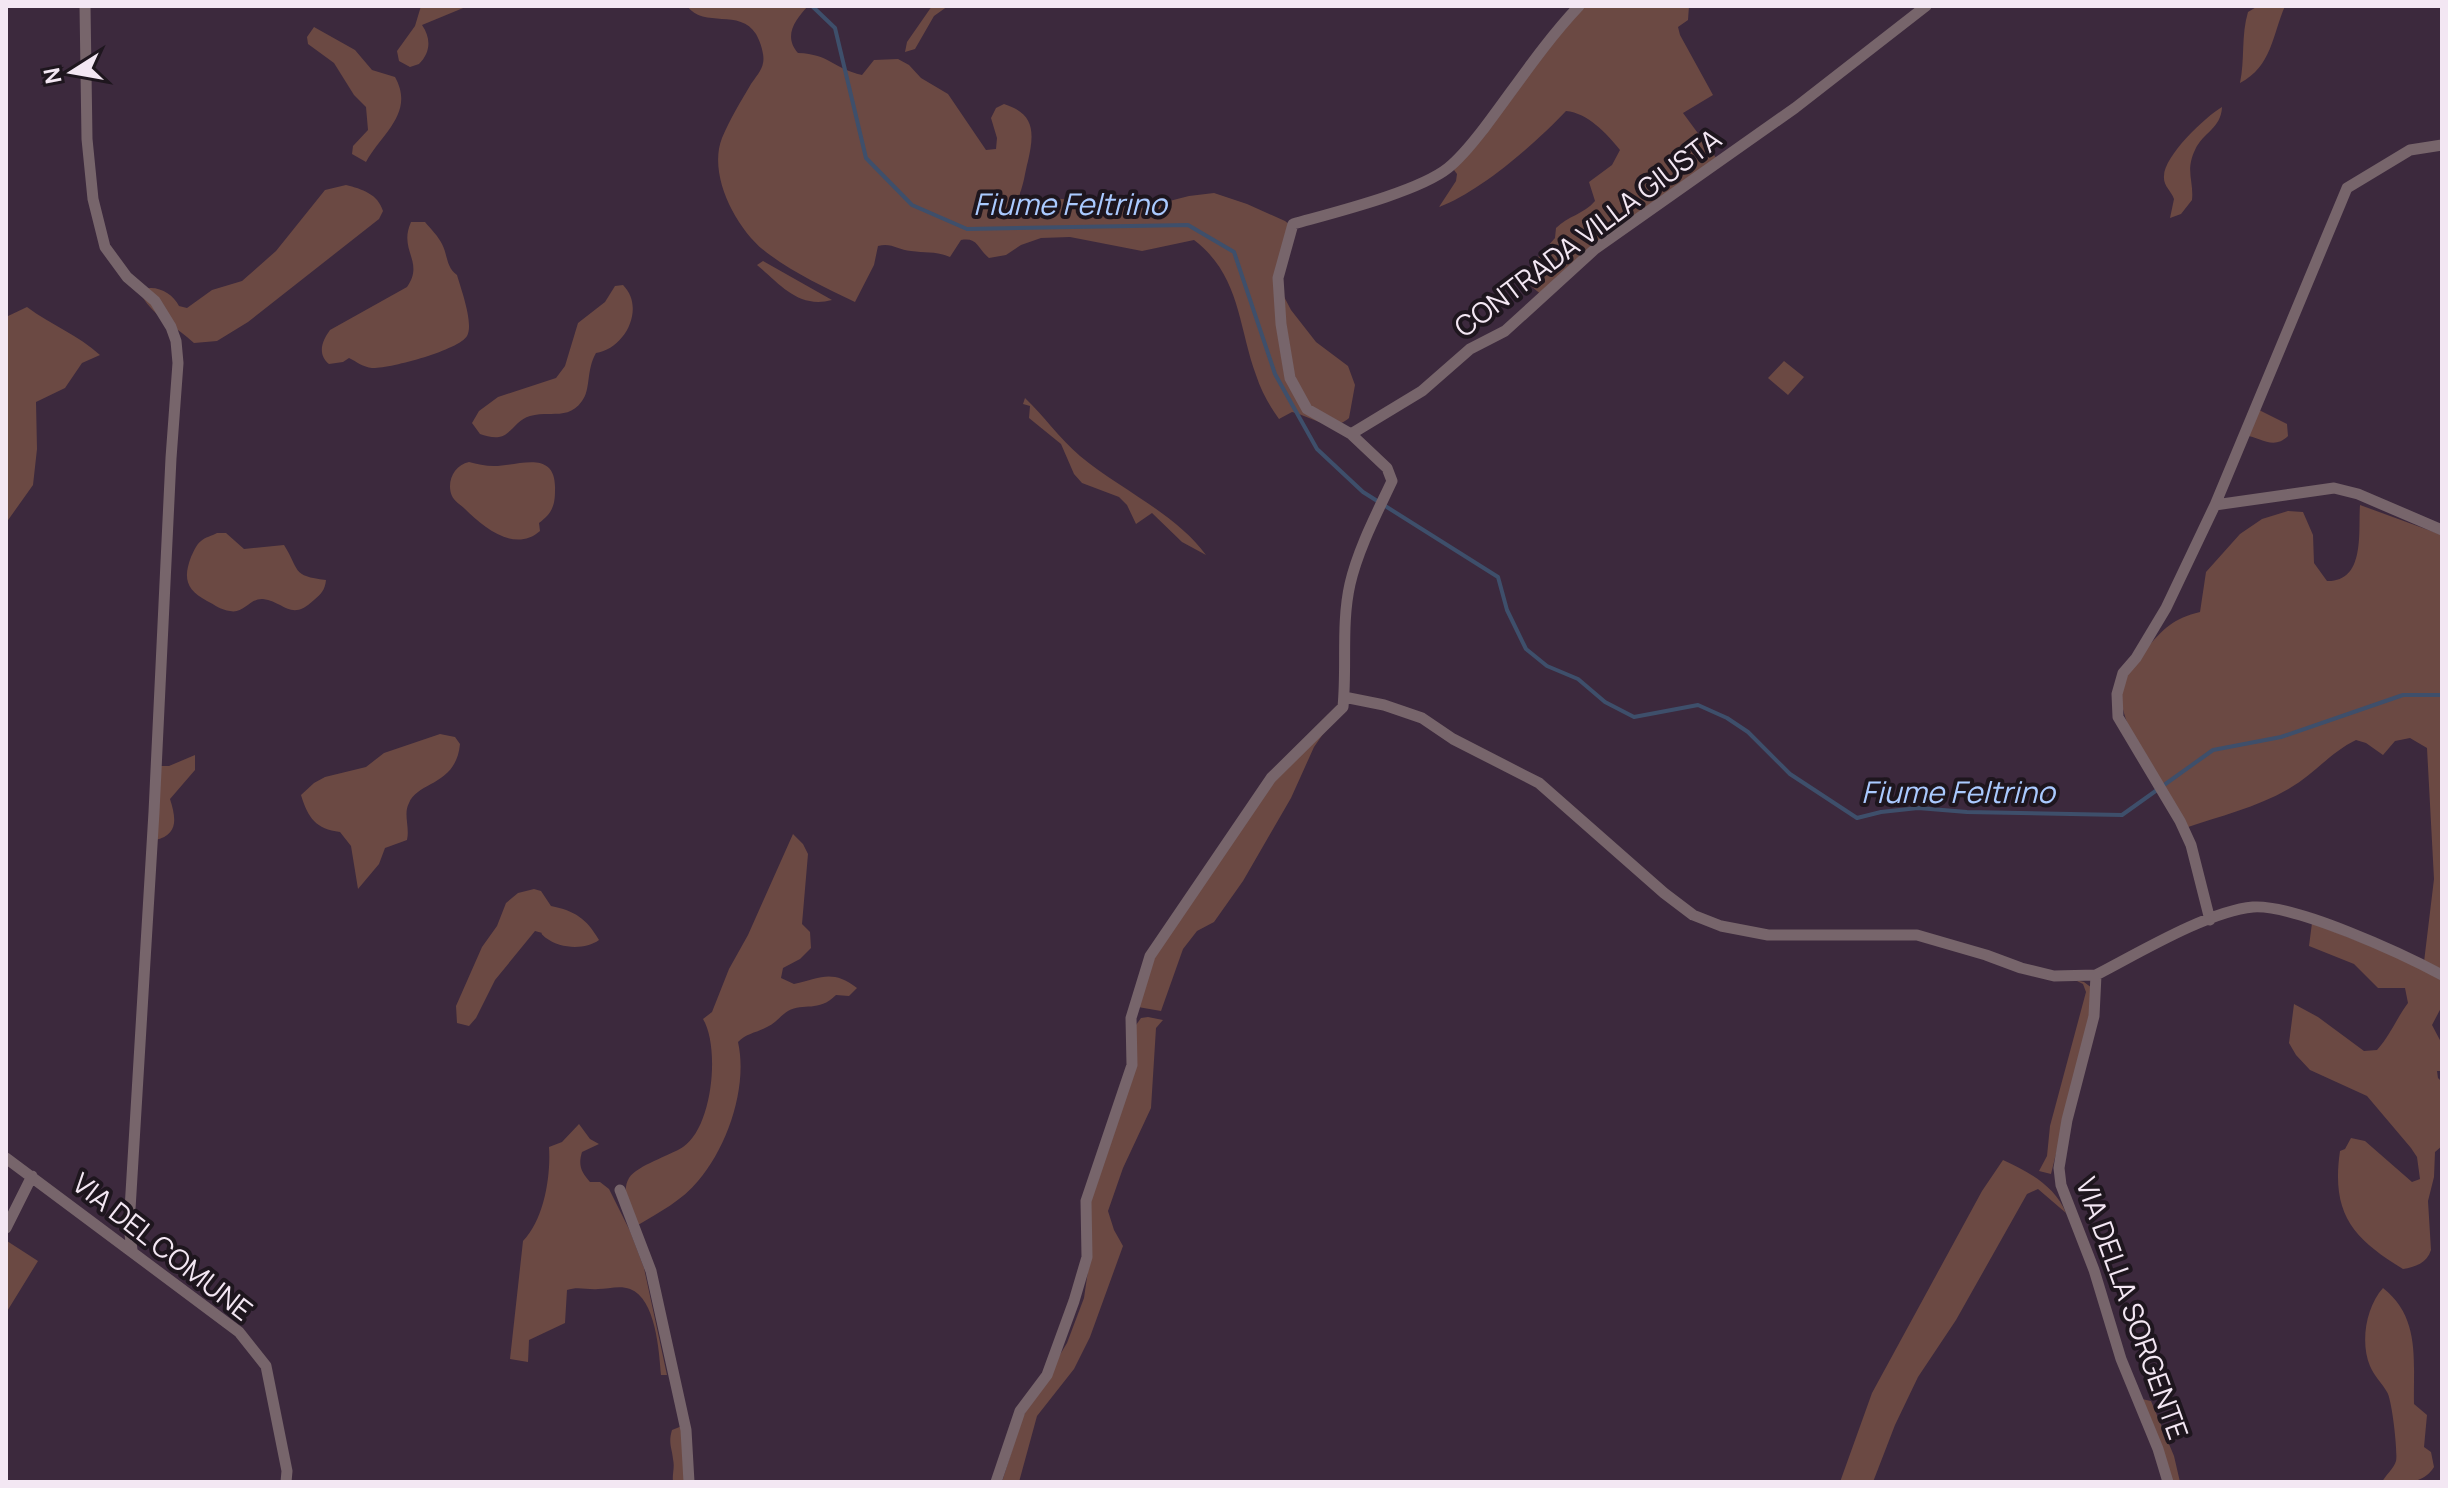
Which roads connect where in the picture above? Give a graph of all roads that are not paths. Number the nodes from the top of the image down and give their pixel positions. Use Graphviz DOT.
graph roads {
  1 [pos="85,6"];
  2 [pos="1579,6"];
  3 [pos="1926,6"];
  4 [pos="2442,145"];
  5 [pos="1351,434"];
  6 [pos="2215,505"];
  7 [pos="2442,530"];
  8 [pos="1344,697"];
  9 [pos="2210,920"];
  10 [pos="2096,975"];
  11 [pos="2442,975"];
  12 [pos="6,1158"];
  13 [pos="32,1176"];
  14 [pos="620,1190"];
  15 [pos="6,1228"];
  16 [pos="132,1250"];
  17 [pos="286,1482"];
  18 [pos="689,1482"];
  19 [pos="996,1482"];
  20 [pos="2168,1482"];
  1 -- 16 [label="street"];
  2 -- 5 [label="street"];
  3 -- 5 [label="street, CONTRADA VILLA GIUSTA"];
  4 -- 6 [label="street"];
  5 -- 8 [label="street"];
  6 -- 7 [label="street"];
  6 -- 9 [label="street"];
  8 -- 10 [label="street"];
  8 -- 19 [label="street"];
  9 -- 10 [label="street"];
  9 -- 11 [label="street"];
  10 -- 20 [label="street, VIA DELLA SORGENTE"];
  12 -- 13 [label="street, VIA DEL COMUNE"];
  13 -- 15 [label="street"];
  13 -- 16 [label="street, VIA DEL COMUNE"];
  14 -- 18 [label="street"];
  16 -- 17 [label="street, VIA DEL COMUNE"];
}
